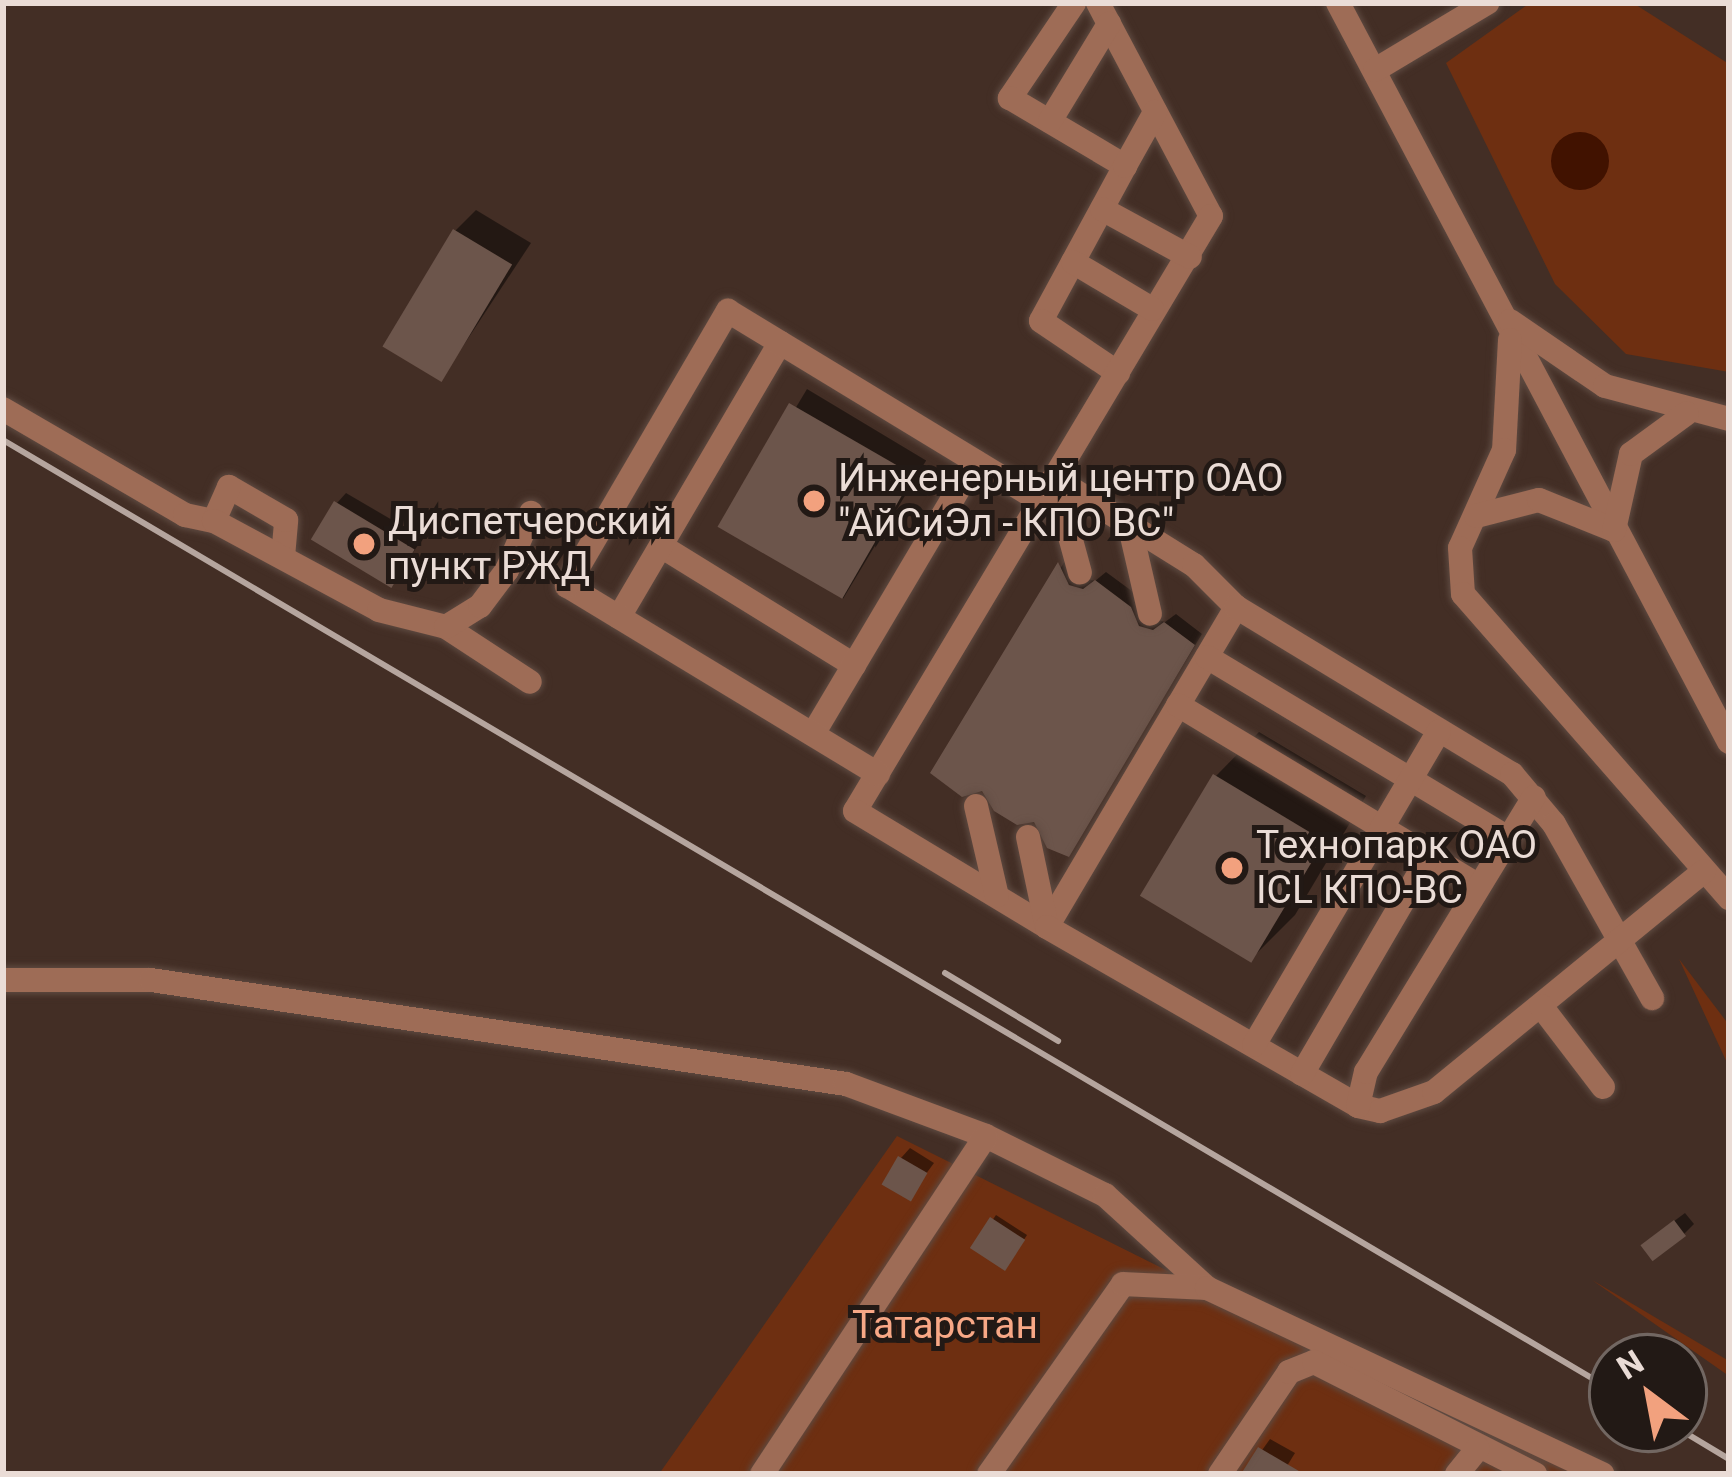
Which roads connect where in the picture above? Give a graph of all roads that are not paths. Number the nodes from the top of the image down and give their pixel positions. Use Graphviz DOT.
graph roads {
  1 [pos="1074,3"];
  2 [pos="1338,3"];
  3 [pos="1487,3"];
  4 [pos="1103,14"];
  5 [pos="1376,70"];
  6 [pos="1155,112"];
  7 [pos="1050,121"];
  8 [pos="1125,166"];
  9 [pos="1102,209"];
  10 [pos="1190,257"];
  11 [pos="1073,262"];
  12 [pos="1152,309"];
  13 [pos="1508,320"];
  14 [pos="780,343"];
  15 [pos="1118,373"];
  16 [pos="3,409"];
  17 [pos="1687,413"];
  18 [pos="1729,418"];
  19 [pos="975,461"];
  20 [pos="1054,478"];
  21 [pos="1040,501"];
  22 [pos="532,513"];
  23 [pos="1476,516"];
  24 [pos="214,521"];
  25 [pos="1130,523"];
  26 [pos="1614,530"];
  27 [pos="661,546"];
  28 [pos="283,557"];
  29 [pos="1080,573"];
  30 [pos="1235,607"];
  31 [pos="1150,614"];
  32 [pos="619,617"];
  33 [pos="446,628"];
  34 [pos="1208,658"];
  35 [pos="854,665"];
  36 [pos="530,682"];
  37 [pos="1178,704"];
  38 [pos="1439,731"];
  39 [pos="813,734"];
  40 [pos="1729,742"];
  41 [pos="878,773"];
  42 [pos="1410,779"];
  43 [pos="1534,796"];
  44 [pos="976,806"];
  45 [pos="1381,827"];
  46 [pos="1505,836"];
  47 [pos="1028,837"];
  48 [pos="1430,857"];
  49 [pos="1704,872"];
  50 [pos="1476,884"];
  51 [pos="997,896"];
  52 [pos="1729,898"];
  53 [pos="1047,927"];
  54 [pos="1621,942"];
  55 [pos="3,980"];
  56 [pos="1652,998"];
  57 [pos="1541,1006"];
  58 [pos="1254,1046"];
  59 [pos="1302,1074"];
  60 [pos="1603,1087"];
  61 [pos="1358,1106"];
  62 [pos="986,1136"];
  63 [pos="1207,1288"];
  64 [pos="1478,1448"];
  65 [pos="762,1474"];
  66 [pos="988,1474"];
  67 [pos="1220,1474"];
  68 [pos="1457,1474"];
  69 [pos="1535,1474"];
  70 [pos="1602,1474"];
  1 -- 7 [label="street"];
  2 -- 5 [label="street"];
  3 -- 5 [label="street"];
  4 -- 6 [label="street"];
  4 -- 7 [label="street"];
  5 -- 13 [label="street"];
  6 -- 8 [label="street"];
  6 -- 10 [label="street"];
  7 -- 8 [label="street"];
  8 -- 9 [label="street"];
  9 -- 10 [label="street"];
  9 -- 11 [label="street"];
  10 -- 12 [label="street"];
  11 -- 12 [label="street"];
  11 -- 15 [label="street"];
  12 -- 15 [label="street"];
  13 -- 17 [label="street"];
  13 -- 23 [label="street"];
  13 -- 26 [label="street"];
  14 -- 19 [label="street"];
  14 -- 27 [label="street"];
  14 -- 32 [label="street"];
  15 -- 20 [label="street"];
  16 -- 24 [label="street"];
  17 -- 18 [label="street"];
  17 -- 26 [label="street"];
  19 -- 21 [label="street"];
  19 -- 35 [label="street"];
  20 -- 21 [label="street"];
  20 -- 25 [label="street"];
  20 -- 29 [label="street"];
  21 -- 41 [label="street"];
  22 -- 33 [label="street"];
  23 -- 26 [label="street"];
  23 -- 49 [label="street"];
  24 -- 28 [label="street"];
  24 -- 28 [label="street"];
  25 -- 30 [label="street"];
  25 -- 31 [label="street"];
  26 -- 40 [label="street"];
  27 -- 32 [label="street"];
  27 -- 35 [label="street"];
  28 -- 33 [label="street"];
  30 -- 34 [label="street"];
  30 -- 38 [label="street"];
  32 -- 39 [label="street"];
  33 -- 36 [label="street"];
  34 -- 37 [label="street"];
  34 -- 42 [label="street"];
  35 -- 39 [label="street"];
  37 -- 45 [label="street"];
  37 -- 53 [label="street"];
  38 -- 42 [label="street"];
  38 -- 43 [label="street"];
  39 -- 41 [label="street"];
  41 -- 51 [label="street"];
  42 -- 45 [label="street"];
  42 -- 46 [label="street"];
  43 -- 46 [label="street"];
  43 -- 54 [label="street"];
  44 -- 51 [label="street"];
  45 -- 48 [label="street"];
  45 -- 58 [label="street"];
  46 -- 50 [label="street"];
  47 -- 53 [label="street"];
  48 -- 50 [label="street"];
  48 -- 59 [label="street"];
  49 -- 52 [label="street"];
  49 -- 54 [label="street"];
  50 -- 61 [label="street"];
  51 -- 53 [label="street"];
  53 -- 58 [label="street"];
  54 -- 56 [label="street"];
  54 -- 57 [label="street"];
  55 -- 62 [label="street"];
  57 -- 60 [label="street"];
  57 -- 61 [label="street"];
  58 -- 59 [label="street"];
  59 -- 61 [label="street"];
  62 -- 63 [label="street"];
  62 -- 65 [label="street"];
  63 -- 66 [label="street"];
  63 -- 70 [label="street"];
  64 -- 67 [label="street"];
  64 -- 68 [label="street"];
  64 -- 69 [label="street"];
}
